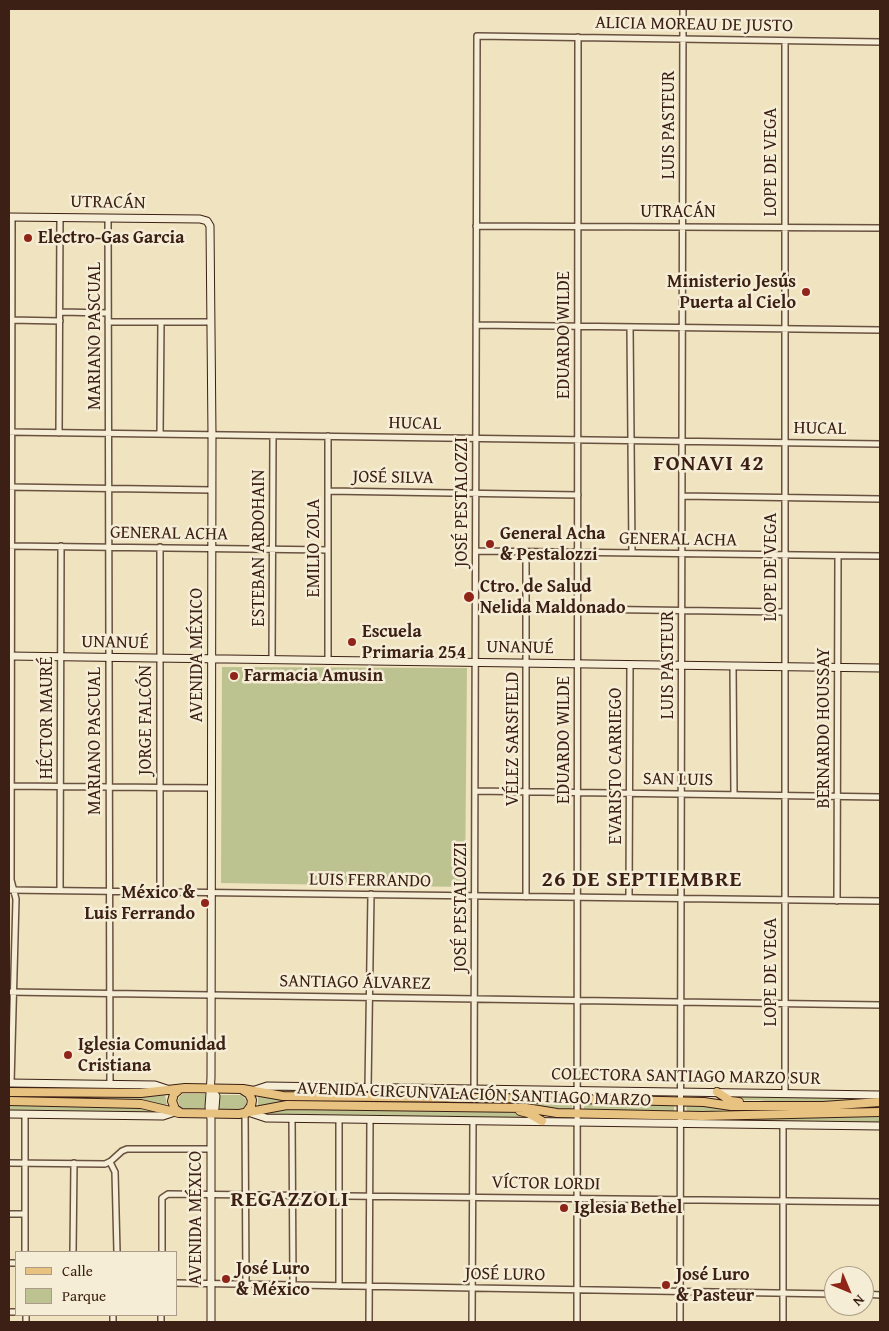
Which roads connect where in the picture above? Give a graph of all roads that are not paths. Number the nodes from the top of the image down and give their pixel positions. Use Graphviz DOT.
graph roads {
  1 [pos="683,9"];
  2 [pos="477,36"];
  3 [pos="578,37"];
  4 [pos="683,39"];
  5 [pos="785,40"];
  6 [pos="880,42"];
  7 [pos="10,217"];
  8 [pos="60,217"];
  9 [pos="108,218"];
  10 [pos="207,222"];
  11 [pos="476,226"];
  12 [pos="578,226"];
  13 [pos="683,227"];
  14 [pos="785,227"];
  15 [pos="880,228"];
  16 [pos="60,312"];
  17 [pos="108,313"];
  18 [pos="10,320"];
  19 [pos="60,321"];
  20 [pos="108,322"];
  21 [pos="161,322"];
  22 [pos="211,322"];
  23 [pos="476,326"];
  24 [pos="578,327"];
  25 [pos="630,327"];
  26 [pos="682,328"];
  27 [pos="785,329"];
  28 [pos="880,330"];
  29 [pos="10,432"];
  30 [pos="59,433"];
  31 [pos="109,434"];
  32 [pos="160,434"];
  33 [pos="212,435"];
  34 [pos="273,436"];
  35 [pos="328,436"];
  36 [pos="476,438"];
  37 [pos="578,440"];
  38 [pos="631,440"];
  39 [pos="682,441"];
  40 [pos="785,442"];
  41 [pos="880,444"];
  42 [pos="10,488"];
  43 [pos="109,489"];
  44 [pos="212,490"];
  45 [pos="328,491"];
  46 [pos="476,493"];
  47 [pos="578,495"];
  48 [pos="682,496"];
  49 [pos="785,498"];
  50 [pos="880,499"];
  51 [pos="10,546"];
  52 [pos="61,546"];
  53 [pos="109,547"];
  54 [pos="160,547"];
  55 [pos="212,548"];
  56 [pos="273,549"];
  57 [pos="328,550"];
  58 [pos="476,551"];
  59 [pos="526,552"];
  60 [pos="578,553"];
  61 [pos="632,553"];
  62 [pos="682,554"];
  63 [pos="785,555"];
  64 [pos="838,556"];
  65 [pos="880,556"];
  66 [pos="578,609"];
  67 [pos="682,610"];
  68 [pos="785,612"];
  69 [pos="10,656"];
  70 [pos="61,657"];
  71 [pos="109,658"];
  72 [pos="160,658"];
  73 [pos="212,659"];
  74 [pos="272,660"];
  75 [pos="328,661"];
  76 [pos="475,662"];
  77 [pos="526,663"];
  78 [pos="578,664"];
  79 [pos="630,665"];
  80 [pos="682,665"];
  81 [pos="734,666"];
  82 [pos="785,667"];
  83 [pos="838,668"];
  84 [pos="880,668"];
  85 [pos="10,786"];
  86 [pos="60,786"];
  87 [pos="109,787"];
  88 [pos="160,787"];
  89 [pos="212,788"];
  90 [pos="475,790"];
  91 [pos="526,791"];
  92 [pos="578,792"];
  93 [pos="630,793"];
  94 [pos="681,794"];
  95 [pos="734,795"];
  96 [pos="785,795"];
  97 [pos="837,796"];
  98 [pos="880,797"];
  99 [pos="11,890"];
  100 [pos="60,890"];
  101 [pos="109,891"];
  102 [pos="160,892"];
  103 [pos="212,892"];
  104 [pos="370,894"];
  105 [pos="475,896"];
  106 [pos="526,896"];
  107 [pos="578,897"];
  108 [pos="630,898"];
  109 [pos="681,899"];
  110 [pos="785,900"];
  111 [pos="837,901"];
  112 [pos="880,901"];
  113 [pos="11,992"];
  114 [pos="110,993"];
  115 [pos="211,995"];
  116 [pos="370,997"];
  117 [pos="475,999"];
  118 [pos="578,1000"];
  119 [pos="681,1002"];
  120 [pos="785,1003"];
  121 [pos="880,1005"];
  122 [pos="10,1083"];
  123 [pos="110,1084"];
  124 [pos="185,1088"];
  125 [pos="368,1088"];
  126 [pos="211,1089"];
  127 [pos="240,1089"];
  128 [pos="474,1089"];
  129 [pos="170,1090"];
  130 [pos="578,1090"];
  131 [pos="252,1091"];
  132 [pos="9,1092"];
  133 [pos="681,1092"];
  134 [pos="717,1092"];
  135 [pos="784,1093"];
  136 [pos="880,1094"];
  137 [pos="578,1098"];
  138 [pos="9,1101"];
  139 [pos="681,1101"];
  140 [pos="880,1102"];
  141 [pos="778,1106"];
  142 [pos="471,1107"];
  143 [pos="175,1112"];
  144 [pos="880,1112"];
  145 [pos="184,1113"];
  146 [pos="9,1114"];
  147 [pos="211,1114"];
  148 [pos="248,1114"];
  149 [pos="25,1115"];
  150 [pos="577,1117"];
  151 [pos="292,1118"];
  152 [pos="339,1119"];
  153 [pos="370,1119"];
  154 [pos="681,1119"];
  155 [pos="473,1120"];
  156 [pos="542,1121"];
  157 [pos="784,1125"];
  158 [pos="880,1126"];
  159 [pos="211,1149"];
  160 [pos="110,1162"];
  161 [pos="9,1163"];
  162 [pos="25,1163"];
  163 [pos="74,1163"];
  164 [pos="211,1194"];
  165 [pos="246,1194"];
  166 [pos="293,1195"];
  167 [pos="339,1196"];
  168 [pos="370,1196"];
  169 [pos="473,1197"];
  170 [pos="577,1199"];
  171 [pos="680,1200"];
  172 [pos="783,1201"];
  173 [pos="880,1202"];
  174 [pos="9,1214"];
  175 [pos="25,1214"];
  176 [pos="116,1250"];
  177 [pos="25,1251"];
  178 [pos="73,1251"];
  179 [pos="162,1251"];
  180 [pos="178,1283"];
  181 [pos="211,1284"];
  182 [pos="246,1284"];
  183 [pos="293,1285"];
  184 [pos="339,1286"];
  185 [pos="369,1286"];
  186 [pos="473,1288"];
  187 [pos="577,1290"];
  188 [pos="680,1291"];
  189 [pos="783,1293"];
  190 [pos="824,1294"];
  191 [pos="211,1322"];
  192 [pos="369,1322"];
  193 [pos="472,1322"];
  194 [pos="577,1322"];
  195 [pos="680,1322"];
  196 [pos="783,1322"];
  1 -- 4 [label="street, LUIS PASTEUR"];
  2 -- 3 [label="street, ALICIA MOREAU DE JUSTO"];
  2 -- 11 [label="street, JOSÉ PESTALOZZI"];
  3 -- 4 [label="street, ALICIA MOREAU DE JUSTO"];
  3 -- 12 [label="street, EDUARDO WILDE"];
  4 -- 5 [label="street, ALICIA MOREAU DE JUSTO"];
  4 -- 13 [label="street, LUIS PASTEUR"];
  5 -- 6 [label="street, ALICIA MOREAU DE JUSTO"];
  5 -- 14 [label="street, LOPE DE VEGA"];
  7 -- 8 [label="street, UTRACÁN"];
  7 -- 18 [label="street"];
  8 -- 9 [label="street, UTRACÁN"];
  8 -- 16 [label="street"];
  9 -- 10 [label="street, UTRACÁN"];
  9 -- 17 [label="street, MARIANO PASCUAL"];
  10 -- 22 [label="street, AVENIDA MÉXICO"];
  11 -- 12 [label="street, UTRACÁN"];
  11 -- 23 [label="street, JOSÉ PESTALOZZI"];
  12 -- 13 [label="street, UTRACÁN"];
  12 -- 24 [label="street, EDUARDO WILDE"];
  13 -- 14 [label="street, UTRACÁN"];
  13 -- 26 [label="street, LUIS PASTEUR"];
  14 -- 15 [label="street, UTRACÁN"];
  14 -- 27 [label="street, LOPE DE VEGA"];
  16 -- 17 [label="street"];
  16 -- 19 [label="street"];
  17 -- 20 [label="street, MARIANO PASCUAL"];
  18 -- 19 [label="street"];
  18 -- 29 [label="street"];
  19 -- 30 [label="street"];
  20 -- 21 [label="street"];
  20 -- 31 [label="street, MARIANO PASCUAL"];
  21 -- 22 [label="street"];
  21 -- 32 [label="street"];
  22 -- 33 [label="street, AVENIDA MÉXICO"];
  23 -- 24 [label="street"];
  23 -- 36 [label="street, JOSÉ PESTALOZZI"];
  24 -- 25 [label="street"];
  24 -- 37 [label="street, EDUARDO WILDE"];
  25 -- 26 [label="street"];
  25 -- 38 [label="street"];
  26 -- 27 [label="street"];
  26 -- 39 [label="street, LUIS PASTEUR"];
  27 -- 28 [label="street"];
  27 -- 40 [label="street, LOPE DE VEGA"];
  29 -- 30 [label="street, HUCAL"];
  29 -- 42 [label="street"];
  30 -- 31 [label="street, HUCAL"];
  31 -- 32 [label="street, HUCAL"];
  31 -- 43 [label="street, MARIANO PASCUAL"];
  32 -- 33 [label="street, HUCAL"];
  33 -- 34 [label="street, HUCAL"];
  33 -- 44 [label="street, AVENIDA MÉXICO"];
  34 -- 35 [label="street, HUCAL"];
  34 -- 56 [label="street, ESTEBAN ARDOHAIN"];
  35 -- 36 [label="street, HUCAL"];
  35 -- 45 [label="street, EMILIO ZOLA"];
  36 -- 37 [label="street, HUCAL"];
  36 -- 46 [label="street, JOSÉ PESTALOZZI"];
  37 -- 38 [label="street, HUCAL"];
  37 -- 47 [label="street, EDUARDO WILDE"];
  38 -- 39 [label="street, HUCAL"];
  38 -- 61 [label="street"];
  39 -- 40 [label="street, HUCAL"];
  39 -- 48 [label="street, LUIS PASTEUR"];
  40 -- 41 [label="street, HUCAL"];
  40 -- 49 [label="street, LOPE DE VEGA"];
  42 -- 43 [label="street"];
  42 -- 51 [label="street"];
  43 -- 44 [label="street"];
  43 -- 53 [label="street, MARIANO PASCUAL"];
  44 -- 55 [label="street, AVENIDA MÉXICO"];
  45 -- 46 [label="street, JOSÉ SILVA"];
  45 -- 57 [label="street, EMILIO ZOLA"];
  46 -- 47 [label="street, JOSÉ SILVA"];
  46 -- 58 [label="street, JOSÉ PESTALOZZI"];
  47 -- 60 [label="street, EDUARDO WILDE"];
  48 -- 49 [label="street"];
  48 -- 62 [label="street, LUIS PASTEUR"];
  49 -- 50 [label="street"];
  49 -- 63 [label="street, LOPE DE VEGA"];
  51 -- 52 [label="street, GENERAL ACHA"];
  51 -- 69 [label="street"];
  52 -- 53 [label="street, GENERAL ACHA"];
  52 -- 70 [label="street, HÉCTOR MAURÉ"];
  53 -- 54 [label="street, GENERAL ACHA"];
  53 -- 71 [label="street, MARIANO PASCUAL"];
  54 -- 55 [label="street, GENERAL ACHA"];
  54 -- 72 [label="street, JORGE FALCÓN"];
  55 -- 56 [label="street, GENERAL ACHA"];
  55 -- 73 [label="street, AVENIDA MÉXICO"];
  56 -- 57 [label="street, GENERAL ACHA"];
  56 -- 74 [label="street, ESTEBAN ARDOHAIN"];
  57 -- 75 [label="street, EMILIO ZOLA"];
  58 -- 59 [label="street, GENERAL ACHA"];
  58 -- 76 [label="street, JOSÉ PESTALOZZI"];
  59 -- 60 [label="street, GENERAL ACHA"];
  59 -- 77 [label="street, VÉLEZ SARSFIELD"];
  60 -- 61 [label="street, GENERAL ACHA"];
  60 -- 66 [label="street, EDUARDO WILDE"];
  61 -- 62 [label="street, GENERAL ACHA"];
  62 -- 63 [label="street, GENERAL ACHA"];
  62 -- 67 [label="street, LUIS PASTEUR"];
  63 -- 64 [label="street, GENERAL ACHA"];
  63 -- 68 [label="street, LOPE DE VEGA"];
  64 -- 65 [label="street, GENERAL ACHA"];
  64 -- 83 [label="street, BERNARDO HOUSSAY"];
  66 -- 67 [label="street"];
  66 -- 78 [label="street, EDUARDO WILDE"];
  67 -- 68 [label="street"];
  67 -- 80 [label="street, LUIS PASTEUR"];
  68 -- 82 [label="street, LOPE DE VEGA"];
  69 -- 70 [label="street, UNANUÉ"];
  69 -- 85 [label="street"];
  70 -- 71 [label="street, UNANUÉ"];
  70 -- 86 [label="street, HÉCTOR MAURÉ"];
  71 -- 72 [label="street, UNANUÉ"];
  71 -- 87 [label="street, MARIANO PASCUAL"];
  72 -- 73 [label="street, UNANUÉ"];
  72 -- 88 [label="street, JORGE FALCÓN"];
  73 -- 74 [label="street, UNANUÉ"];
  73 -- 89 [label="street, AVENIDA MÉXICO"];
  74 -- 75 [label="street, UNANUÉ"];
  75 -- 76 [label="street, UNANUÉ"];
  76 -- 77 [label="street, UNANUÉ"];
  76 -- 90 [label="street, JOSÉ PESTALOZZI"];
  77 -- 78 [label="street, UNANUÉ"];
  77 -- 91 [label="street, VÉLEZ SARSFIELD"];
  78 -- 79 [label="street, UNANUÉ"];
  78 -- 92 [label="street, EDUARDO WILDE"];
  79 -- 80 [label="street, UNANUÉ"];
  79 -- 93 [label="street, EVARISTO CARRIEGO"];
  80 -- 81 [label="street, UNANUÉ"];
  80 -- 94 [label="street, LUIS PASTEUR"];
  81 -- 82 [label="street, UNANUÉ"];
  81 -- 95 [label="street"];
  82 -- 83 [label="street, UNANUÉ"];
  82 -- 96 [label="street, LOPE DE VEGA"];
  83 -- 84 [label="street, UNANUÉ"];
  83 -- 97 [label="street, BERNARDO HOUSSAY"];
  85 -- 86 [label="street"];
  85 -- 99 [label="street"];
  86 -- 87 [label="street"];
  86 -- 100 [label="street, HÉCTOR MAURÉ"];
  87 -- 88 [label="street"];
  87 -- 101 [label="street, MARIANO PASCUAL"];
  88 -- 89 [label="street"];
  88 -- 102 [label="street, JORGE FALCÓN"];
  89 -- 103 [label="street, AVENIDA MÉXICO"];
  90 -- 91 [label="street, SAN LUIS"];
  90 -- 105 [label="street, JOSÉ PESTALOZZI"];
  91 -- 92 [label="street, SAN LUIS"];
  91 -- 106 [label="street, VÉLEZ SARSFIELD"];
  92 -- 93 [label="street, SAN LUIS"];
  92 -- 107 [label="street, EDUARDO WILDE"];
  93 -- 94 [label="street, SAN LUIS"];
  93 -- 108 [label="street, EVARISTO CARRIEGO"];
  94 -- 95 [label="street, SAN LUIS"];
  94 -- 109 [label="street, LUIS PASTEUR"];
  95 -- 96 [label="street, SAN LUIS"];
  96 -- 97 [label="street, SAN LUIS"];
  96 -- 110 [label="street, LOPE DE VEGA"];
  97 -- 98 [label="street, SAN LUIS"];
  97 -- 111 [label="street, BERNARDO HOUSSAY"];
  99 -- 100 [label="street, LUIS FERRANDO"];
  99 -- 113 [label="street"];
  100 -- 101 [label="street, LUIS FERRANDO"];
  101 -- 102 [label="street, LUIS FERRANDO"];
  101 -- 114 [label="street, MARIANO PASCUAL"];
  102 -- 103 [label="street, LUIS FERRANDO"];
  103 -- 104 [label="street, LUIS FERRANDO"];
  103 -- 115 [label="street, AVENIDA MÉXICO"];
  104 -- 105 [label="street, LUIS FERRANDO"];
  104 -- 116 [label="street"];
  105 -- 106 [label="street, LUIS FERRANDO"];
  105 -- 117 [label="street, JOSÉ PESTALOZZI"];
  106 -- 107 [label="street, LUIS FERRANDO"];
  107 -- 108 [label="street, LUIS FERRANDO"];
  107 -- 118 [label="street, EDUARDO WILDE"];
  108 -- 109 [label="street, LUIS FERRANDO"];
  109 -- 110 [label="street, LUIS FERRANDO"];
  109 -- 119 [label="street, LUIS PASTEUR"];
  110 -- 111 [label="street, LUIS FERRANDO"];
  110 -- 120 [label="street, LOPE DE VEGA"];
  111 -- 112 [label="street, LUIS FERRANDO"];
  113 -- 114 [label="street, SANTIAGO ÁLVAREZ"];
  113 -- 122 [label="street"];
  114 -- 115 [label="street, SANTIAGO ÁLVAREZ"];
  114 -- 123 [label="street, MARIANO PASCUAL"];
  115 -- 116 [label="street, SANTIAGO ÁLVAREZ"];
  115 -- 126 [label="street, AVENIDA MÉXICO"];
  116 -- 117 [label="street, SANTIAGO ÁLVAREZ"];
  116 -- 125 [label="street"];
  117 -- 118 [label="street, SANTIAGO ÁLVAREZ"];
  117 -- 128 [label="street, JOSÉ PESTALOZZI"];
  118 -- 119 [label="street, SANTIAGO ÁLVAREZ"];
  118 -- 130 [label="street, EDUARDO WILDE"];
  119 -- 120 [label="street, SANTIAGO ÁLVAREZ"];
  119 -- 133 [label="street, LUIS PASTEUR"];
  120 -- 121 [label="street, SANTIAGO ÁLVAREZ"];
  120 -- 135 [label="street, LOPE DE VEGA"];
  122 -- 123 [label="street"];
  123 -- 129 [label="street"];
  124 -- 126 [label="main road, AVENIDA CIRCUNVALACIÓN SANTIAGO MARZO"];
  124 -- 129 [label="main road, AVENIDA CIRCUNVALACIÓN SANTIAGO MARZO"];
  124 -- 145 [label="main road"];
  125 -- 128 [label="street, COLECTORA SANTIAGO MARZO SUR"];
  125 -- 131 [label="street, COLECTORA SANTIAGO MARZO SUR"];
  126 -- 127 [label="main road, AVENIDA CIRCUNVALACIÓN SANTIAGO MARZO"];
  126 -- 147 [label="street, AVENIDA MÉXICO"];
  127 -- 131 [label="main road, AVENIDA CIRCUNVALACIÓN SANTIAGO MARZO"];
  127 -- 148 [label="main road"];
  128 -- 130 [label="street, COLECTORA SANTIAGO MARZO SUR"];
  129 -- 132 [label="main road, AVENIDA CIRCUNVALACIÓN SANTIAGO MARZO"];
  130 -- 133 [label="street, COLECTORA SANTIAGO MARZO SUR"];
  130 -- 137 [label="street, EDUARDO WILDE"];
  131 -- 137 [label="main road, AVENIDA CIRCUNVALACIÓN SANTIAGO MARZO"];
  133 -- 134 [label="street, COLECTORA SANTIAGO MARZO SUR"];
  133 -- 139 [label="street, LUIS PASTEUR"];
  134 -- 135 [label="street, COLECTORA SANTIAGO MARZO SUR"];
  134 -- 141 [label="main road"];
  135 -- 136 [label="street, COLECTORA SANTIAGO MARZO SUR"];
  137 -- 139 [label="main road, AVENIDA CIRCUNVALACIÓN SANTIAGO MARZO"];
  137 -- 150 [label="street, EDUARDO WILDE"];
  138 -- 143 [label="main road, AVENIDA CIRCUNVALACIÓN SANTIAGO MARZO"];
  139 -- 141 [label="main road, AVENIDA CIRCUNVALACIÓN SANTIAGO MARZO"];
  139 -- 154 [label="street, LUIS PASTEUR"];
  140 -- 141 [label="main road, AVENIDA CIRCUNVALACIÓN SANTIAGO MARZO"];
  142 -- 148 [label="main road, AVENIDA CIRCUNVALACIÓN SANTIAGO MARZO"];
  142 -- 150 [label="main road, AVENIDA CIRCUNVALACIÓN SANTIAGO MARZO"];
  142 -- 156 [label="main road"];
  143 -- 145 [label="main road, AVENIDA CIRCUNVALACIÓN SANTIAGO MARZO"];
  143 -- 149 [label="street"];
  144 -- 154 [label="main road, AVENIDA CIRCUNVALACIÓN SANTIAGO MARZO"];
  145 -- 147 [label="main road, AVENIDA CIRCUNVALACIÓN SANTIAGO MARZO"];
  146 -- 149 [label="street"];
  147 -- 148 [label="main road, AVENIDA CIRCUNVALACIÓN SANTIAGO MARZO"];
  147 -- 159 [label="street, AVENIDA MÉXICO"];
  148 -- 151 [label="street"];
  148 -- 165 [label="street"];
  149 -- 162 [label="street"];
  150 -- 154 [label="main road, AVENIDA CIRCUNVALACIÓN SANTIAGO MARZO"];
  150 -- 156 [label="street"];
  150 -- 170 [label="street, EDUARDO WILDE"];
  151 -- 152 [label="street"];
  151 -- 166 [label="street"];
  152 -- 153 [label="street"];
  152 -- 167 [label="street"];
  153 -- 155 [label="street"];
  153 -- 168 [label="street"];
  154 -- 157 [label="street"];
  154 -- 171 [label="street, LUIS PASTEUR"];
  155 -- 156 [label="street"];
  155 -- 169 [label="street"];
  157 -- 158 [label="street"];
  157 -- 172 [label="street"];
  159 -- 160 [label="street"];
  159 -- 164 [label="street, AVENIDA MÉXICO"];
  160 -- 163 [label="street"];
  160 -- 176 [label="street"];
  161 -- 162 [label="street"];
  162 -- 163 [label="street"];
  162 -- 175 [label="street"];
  163 -- 178 [label="street"];
  164 -- 165 [label="street, VÍCTOR LORDI"];
  164 -- 179 [label="street, VÍCTOR LORDI"];
  164 -- 181 [label="street, AVENIDA MÉXICO"];
  165 -- 166 [label="street, VÍCTOR LORDI"];
  165 -- 182 [label="street"];
  166 -- 167 [label="street, VÍCTOR LORDI"];
  166 -- 183 [label="street"];
  167 -- 168 [label="street, VÍCTOR LORDI"];
  167 -- 184 [label="street"];
  168 -- 169 [label="street, VÍCTOR LORDI"];
  168 -- 185 [label="street"];
  169 -- 170 [label="street, VÍCTOR LORDI"];
  169 -- 186 [label="street"];
  170 -- 171 [label="street, VÍCTOR LORDI"];
  170 -- 187 [label="street, EDUARDO WILDE"];
  171 -- 172 [label="street, VÍCTOR LORDI"];
  171 -- 188 [label="street, LUIS PASTEUR"];
  172 -- 173 [label="street, VÍCTOR LORDI"];
  172 -- 189 [label="street"];
  174 -- 175 [label="street"];
  175 -- 177 [label="street"];
  180 -- 181 [label="street, JOSÉ LURO"];
  181 -- 182 [label="street, JOSÉ LURO"];
  181 -- 191 [label="street, AVENIDA MÉXICO"];
  182 -- 183 [label="street, JOSÉ LURO"];
  183 -- 184 [label="street, JOSÉ LURO"];
  184 -- 185 [label="street, JOSÉ LURO"];
  185 -- 186 [label="street, JOSÉ LURO"];
  185 -- 192 [label="street"];
  186 -- 187 [label="street, JOSÉ LURO"];
  186 -- 193 [label="street"];
  187 -- 188 [label="street, JOSÉ LURO"];
  187 -- 194 [label="street, EDUARDO WILDE"];
  188 -- 189 [label="street, JOSÉ LURO"];
  188 -- 195 [label="street, LUIS PASTEUR"];
  189 -- 190 [label="street, JOSÉ LURO"];
  189 -- 196 [label="street"];
}
